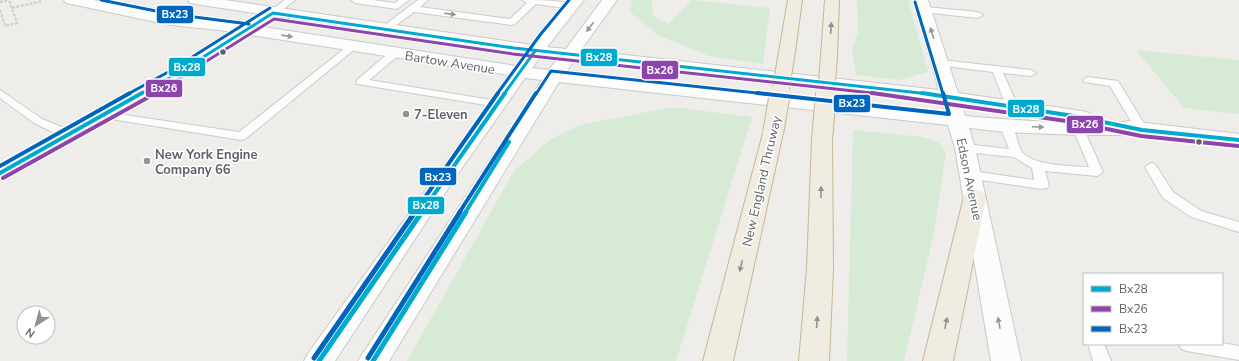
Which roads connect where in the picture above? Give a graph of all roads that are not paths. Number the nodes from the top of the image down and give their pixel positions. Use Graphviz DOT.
graph roads {
  1 [pos="71,0"];
  2 [pos="195,0"];
  3 [pos="291,0"];
  4 [pos="355,0"];
  5 [pos="405,0"];
  6 [pos="424,0"];
  7 [pos="530,0"];
  8 [pos="610,0"];
  9 [pos="796,0"];
  10 [pos="832,0"];
  11 [pos="232,3"];
  12 [pos="575,3"];
  13 [pos="923,5"];
  14 [pos="412,9"];
  15 [pos="273,13"];
  16 [pos="978,15"];
  17 [pos="248,30"];
  18 [pos="385,30"];
  19 [pos="352,47"];
  20 [pos="535,51"];
  21 [pos="395,53"];
  22 [pos="570,54"];
  23 [pos="941,63"];
  24 [pos="997,70"];
  25 [pos="521,72"];
  26 [pos="1030,74"];
  27 [pos="554,76"];
  28 [pos="1088,80"];
  29 [pos="0,93"];
  30 [pos="950,97"];
  31 [pos="498,104"];
  32 [pos="1012,106"];
  33 [pos="105,116"];
  34 [pos="957,121"];
  35 [pos="1006,126"];
  36 [pos="1080,129"];
  37 [pos="1142,130"];
  38 [pos="67,134"];
  39 [pos="1239,140"];
  40 [pos="965,148"];
  41 [pos="1017,154"];
  42 [pos="1038,166"];
  43 [pos="1151,167"];
  44 [pos="0,173"];
  45 [pos="973,186"];
  46 [pos="1239,227"];
  47 [pos="1096,345"];
  48 [pos="1193,345"];
  49 [pos="1239,353"];
  50 [pos="319,361"];
  51 [pos="373,361"];
  52 [pos="718,361"];
  53 [pos="814,361"];
  54 [pos="938,361"];
  55 [pos="1006,361"];
  56 [pos="1102,361"];
  1 -- 17 [label="main road, Bartow Avenue"];
  2 -- 11 [label="main road, Bartow Avenue"];
  3 -- 15 [label="lane"];
  4 -- 5 [label="lane"];
  6 -- 14 [label="lane"];
  7 -- 12 [label="lane"];
  14 -- 7 [label="lane, one-way"];
  8 -- 22 [label="main road, one-way"];
  9 -- 52 [label="highway, New England Thruway, one-way, bridge"];
  53 -- 10 [label="highway, one-way, bridge"];
  11 -- 15 [label="main road, Bartow Avenue"];
  12 -- 20 [label="main road"];
  13 -- 16 [label="lane"];
  23 -- 13 [label="main road, Edson Avenue, one-way"];
  14 -- 18 [label="lane"];
  15 -- 17 [label="main road"];
  15 -- 18 [label="main road, Bartow Avenue"];
  17 -- 19 [label="main road, Bartow Avenue, one-way"];
  17 -- 33 [label="main road"];
  18 -- 20 [label="main road, Bartow Avenue"];
  19 -- 21 [label="main road, Bartow Avenue"];
  19 -- 33 [label="lane"];
  20 -- 22 [label="main road, Bartow Avenue"];
  20 -- 25 [label="main road"];
  21 -- 25 [label="main road, Bartow Avenue"];
  21 -- 31 [label="lane"];
  22 -- 27 [label="main road"];
  22 -- 30 [label="main road, Bartow Avenue"];
  23 -- 24 [label="lane"];
  23 -- 30 [label="main road, Edson Avenue"];
  24 -- 26 [label="lane"];
  24 -- 32 [label="lane"];
  25 -- 27 [label="main road, Bartow Avenue"];
  25 -- 31 [label="main road"];
  27 -- 34 [label="main road, Bartow Avenue"];
  27 -- 51 [label="main road"];
  28 -- 37 [label="lane"];
  29 -- 38 [label="lane"];
  30 -- 32 [label="main road, Bartow Avenue"];
  30 -- 34 [label="main road, Edson Avenue"];
  31 -- 50 [label="main road"];
  32 -- 37 [label="main road, Bartow Avenue"];
  33 -- 38 [label="main road"];
  34 -- 35 [label="main road, Bartow Avenue"];
  34 -- 40 [label="main road, Edson Avenue"];
  35 -- 36 [label="main road, Bartow Avenue, one-way"];
  35 -- 41 [label="lane"];
  36 -- 37 [label="main road, Bartow Avenue"];
  36 -- 42 [label="lane"];
  37 -- 39 [label="main road, Bartow Avenue"];
  38 -- 44 [label="main road"];
  40 -- 41 [label="lane"];
  40 -- 45 [label="main road, Edson Avenue"];
  41 -- 42 [label="lane"];
  42 -- 45 [label="lane"];
  43 -- 46 [label="lane"];
  54 -- 45 [label="highway, one-way"];
  55 -- 45 [label="main road, Edson Avenue, one-way"];
  47 -- 56 [label="lane"];
  48 -- 49 [label="lane"];
}
